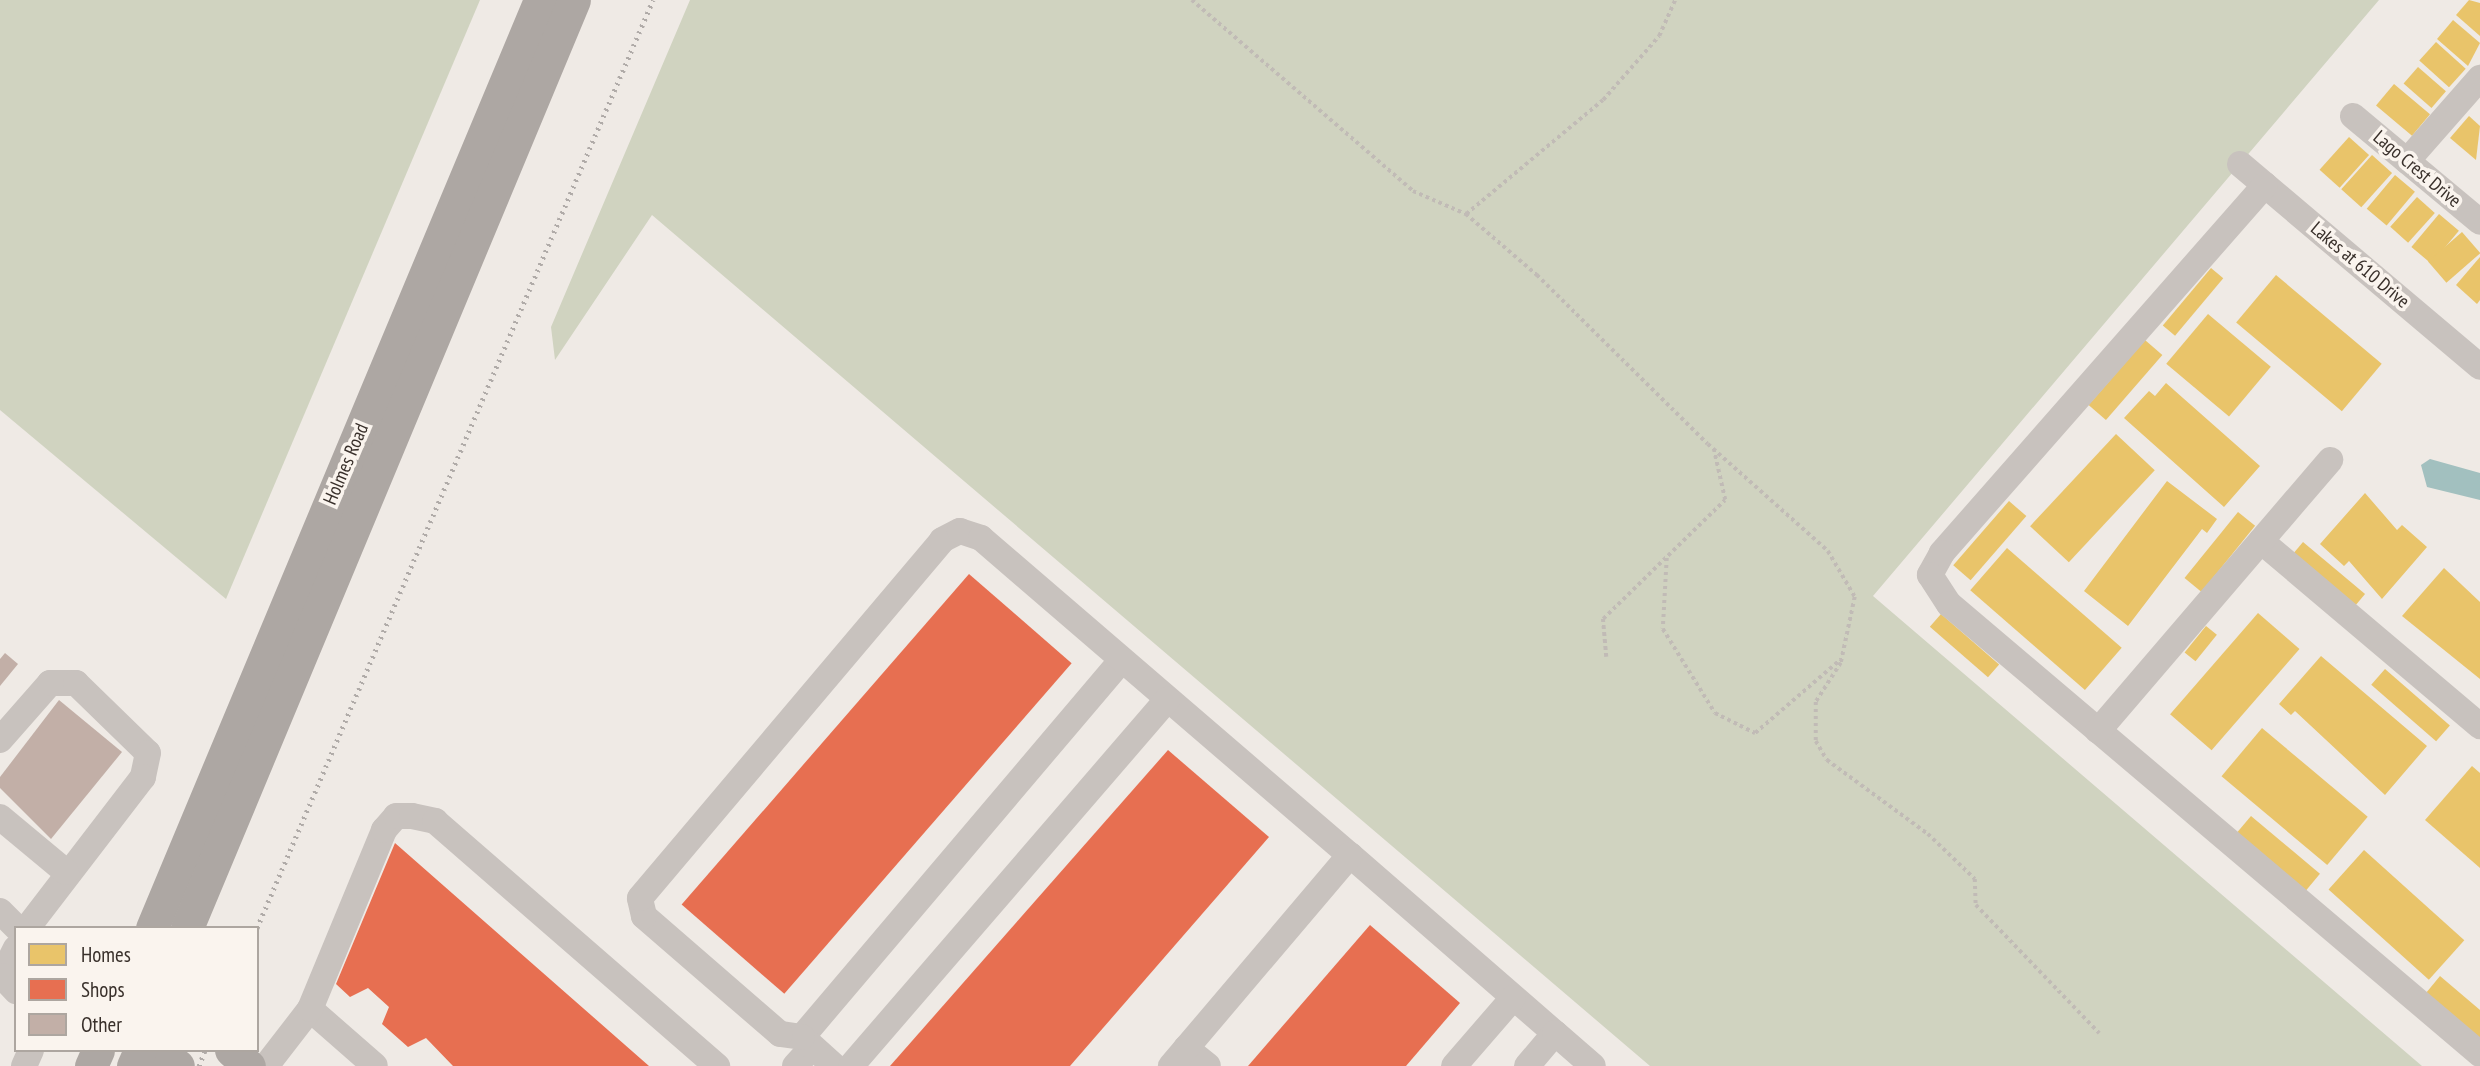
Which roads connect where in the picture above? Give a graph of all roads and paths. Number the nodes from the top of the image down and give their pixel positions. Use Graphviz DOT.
graph roads {
  1 [pos="540,0"];
  2 [pos="574,0"];
  3 [pos="1192,0"];
  4 [pos="1675,0"];
  5 [pos="2480,78"];
  6 [pos="2353,116"];
  7 [pos="2407,161"];
  8 [pos="2240,163"];
  9 [pos="2265,185"];
  10 [pos="1466,214"];
  11 [pos="2480,222"];
  12 [pos="2480,367"];
  13 [pos="1713,449"];
  14 [pos="2330,460"];
  15 [pos="2261,541"];
  16 [pos="1667,558"];
  17 [pos="1606,657"];
  18 [pos="1842,658"];
  19 [pos="1122,660"];
  20 [pos="1167,700"];
  21 [pos="2480,726"];
  22 [pos="2098,731"];
  23 [pos="0,740"];
  24 [pos="0,817"];
  25 [pos="1350,855"];
  26 [pos="65,872"];
  27 [pos="28,926"];
  28 [pos="153,926"];
  29 [pos="188,926"];
  30 [pos="14,952"];
  31 [pos="14,989"];
  32 [pos="1513,998"];
  33 [pos="310,1009"];
  34 [pos="1555,1033"];
  35 [pos="2099,1033"];
  36 [pos="803,1050"];
  37 [pos="160,1052"];
  38 [pos="233,1052"];
  39 [pos="2480,1054"];
  40 [pos="1179,1057"];
  41 [pos="178,1066"];
  42 [pos="249,1066"];
  43 [pos="266,1066"];
  44 [pos="375,1066"];
  45 [pos="717,1066"];
  46 [pos="834,1066"];
  47 [pos="851,1066"];
  48 [pos="1208,1066"];
  49 [pos="1454,1066"];
  50 [pos="1527,1066"];
  51 [pos="1593,1066"];
  1 -- 28 [label="main road, Holmes Road"];
  2 -- 29 [label="main road, Holmes Road"];
  3 -- 10 [label="path"];
  4 -- 10 [label="path"];
  5 -- 7 [label="street"];
  6 -- 7 [label="street, Lago Crest Drive"];
  7 -- 11 [label="street, Lago Crest Drive"];
  8 -- 9 [label="street, Lakes at 610 Drive"];
  9 -- 12 [label="street, Lakes at 610 Drive"];
  9 -- 22 [label="street"];
  10 -- 13 [label="path"];
  13 -- 16 [label="path"];
  13 -- 18 [label="path"];
  14 -- 15 [label="street"];
  15 -- 21 [label="street"];
  15 -- 22 [label="street"];
  16 -- 17 [label="path"];
  16 -- 18 [label="path"];
  18 -- 35 [label="path"];
  19 -- 20 [label="street"];
  19 -- 36 [label="street"];
  19 -- 36 [label="street"];
  20 -- 25 [label="street"];
  20 -- 47 [label="street"];
  22 -- 39 [label="street"];
  23 -- 26 [label="street"];
  24 -- 26 [label="street"];
  25 -- 32 [label="street"];
  25 -- 40 [label="street"];
  26 -- 27 [label="street"];
  30 -- 31 [label="street"];
  32 -- 34 [label="street"];
  32 -- 49 [label="street"];
  33 -- 43 [label="street"];
  33 -- 44 [label="street"];
  33 -- 45 [label="street"];
  34 -- 50 [label="street"];
  34 -- 51 [label="street"];
  36 -- 46 [label="street"];
  37 -- 41 [label="main road"];
  38 -- 42 [label="main road"];
  40 -- 48 [label="street"];
}
